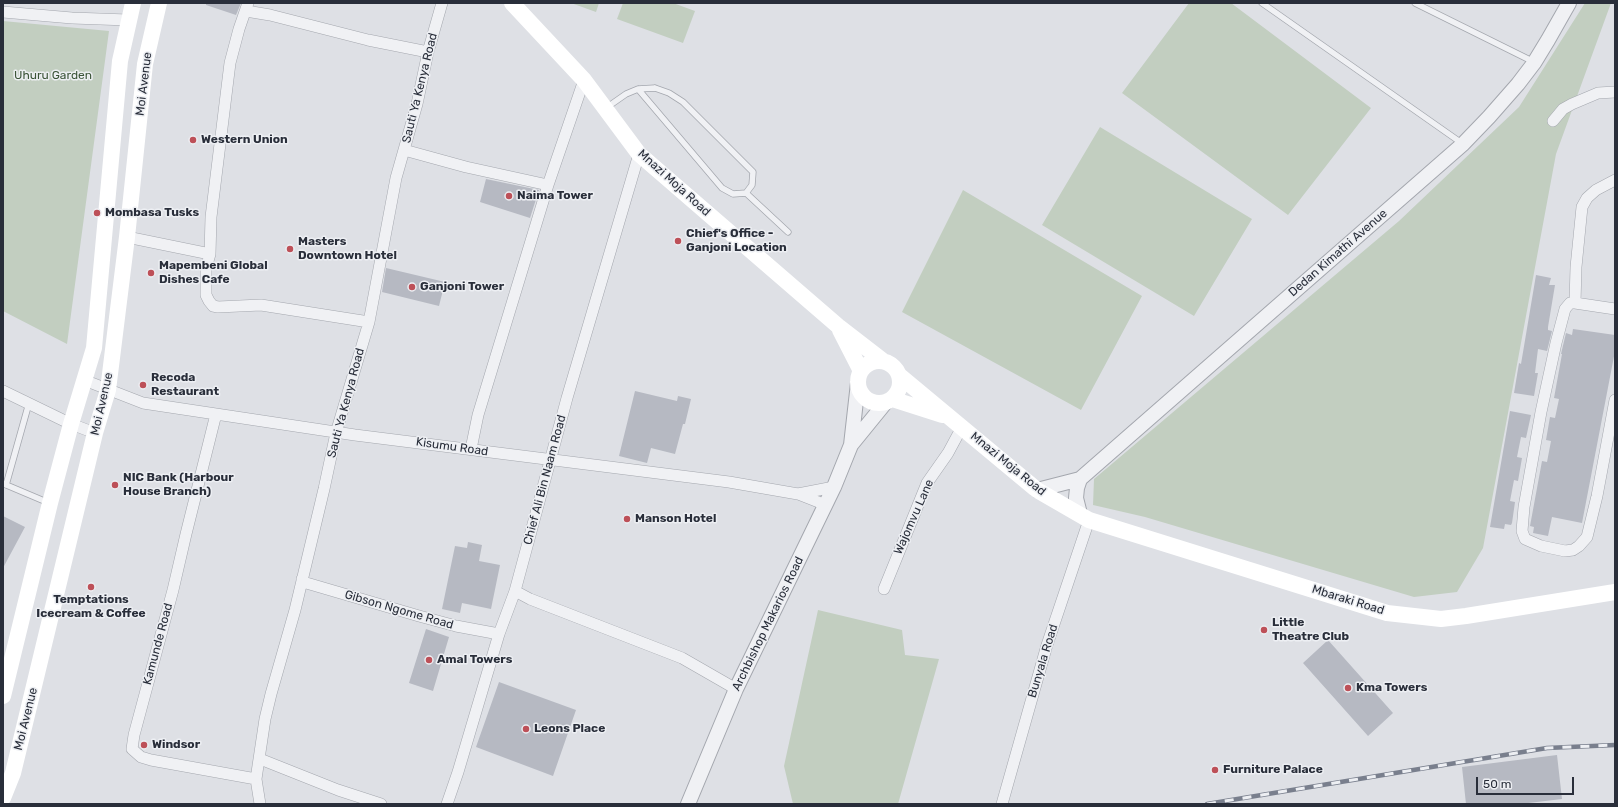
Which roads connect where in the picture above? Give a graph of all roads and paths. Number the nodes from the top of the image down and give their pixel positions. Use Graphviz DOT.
graph roads {
  1 [pos="133,3"];
  2 [pos="159,3"];
  3 [pos="442,3"];
  4 [pos="512,3"];
  5 [pos="1262,3"];
  6 [pos="1416,3"];
  7 [pos="1569,3"];
  8 [pos="247,7"];
  9 [pos="3,12"];
  10 [pos="128,20"];
  11 [pos="428,52"];
  12 [pos="1534,62"];
  13 [pos="584,80"];
  14 [pos="638,89"];
  15 [pos="1615,92"];
  16 [pos="606,108"];
  17 [pos="1553,121"];
  18 [pos="1463,144"];
  19 [pos="404,150"];
  20 [pos="639,154"];
  21 [pos="1615,180"];
  22 [pos="548,185"];
  23 [pos="746,193"];
  24 [pos="788,232"];
  25 [pos="127,237"];
  26 [pos="210,254"];
  27 [pos="1575,303"];
  28 [pos="1615,309"];
  29 [pos="369,322"];
  30 [pos="838,326"];
  31 [pos="882,360"];
  32 [pos="900,376"];
  33 [pos="859,377"];
  34 [pos="84,380"];
  35 [pos="108,390"];
  36 [pos="3,391"];
  37 [pos="889,400"];
  38 [pos="1615,400"];
  39 [pos="29,403"];
  40 [pos="216,414"];
  41 [pos="949,417"];
  42 [pos="71,424"];
  43 [pos="962,428"];
  44 [pos="96,433"];
  45 [pos="336,433"];
  46 [pos="851,445"];
  47 [pos="470,449"];
  48 [pos="550,460"];
  49 [pos="1080,479"];
  50 [pos="5,484"];
  51 [pos="834,487"];
  52 [pos="1037,490"];
  53 [pos="798,494"];
  54 [pos="50,503"];
  55 [pos="826,505"];
  56 [pos="1085,517"];
  57 [pos="302,579"];
  58 [pos="884,589"];
  59 [pos="515,591"];
  60 [pos="1615,592"];
  61 [pos="499,634"];
  62 [pos="736,689"];
  63 [pos="3,695"];
  64 [pos="260,759"];
  65 [pos="256,779"];
  66 [pos="3,798"];
  67 [pos="260,804"];
  68 [pos="381,804"];
  69 [pos="446,804"];
  70 [pos="688,804"];
  71 [pos="1002,804"];
  1 -- 10 [label="main road, Moi Avenue"];
  2 -- 25 [label="main road, Moi Avenue"];
  3 -- 11 [label="street, Sauti Ya Kenya Road"];
  4 -- 13 [label="main road, Mnazi Moja Road"];
  5 -- 18 [label="lane"];
  6 -- 12 [label="lane"];
  7 -- 12 [label="street, Dedan Kimathi Avenue"];
  8 -- 11 [label="street"];
  8 -- 26 [label="street"];
  9 -- 10 [label="street"];
  10 -- 34 [label="main road, Moi Avenue"];
  11 -- 19 [label="street, Sauti Ya Kenya Road"];
  12 -- 18 [label="street, Dedan Kimathi Avenue"];
  13 -- 16 [label="main road, Mnazi Moja Road"];
  13 -- 22 [label="street"];
  14 -- 16 [label="lane"];
  14 -- 23 [label="lane"];
  14 -- 23 [label="lane"];
  15 -- 17 [label="street"];
  16 -- 20 [label="main road, Mnazi Moja Road"];
  18 -- 49 [label="street, Dedan Kimathi Avenue"];
  19 -- 22 [label="street"];
  19 -- 29 [label="street, Sauti Ya Kenya Road"];
  20 -- 30 [label="main road, Mnazi Moja Road"];
  20 -- 48 [label="street, Chief Ali Bin Naam Road"];
  21 -- 27 [label="street"];
  22 -- 47 [label="street"];
  23 -- 24 [label="lane"];
  25 -- 26 [label="street"];
  25 -- 35 [label="main road, Moi Avenue"];
  26 -- 29 [label="street"];
  27 -- 28 [label="street"];
  27 -- 38 [label="street"];
  29 -- 45 [label="street, Sauti Ya Kenya Road"];
  30 -- 31 [label="main road, Mnazi Moja Road"];
  30 -- 33 [label="main road"];
  31 -- 32 [label="main road"];
  31 -- 33 [label="main road"];
  32 -- 37 [label="main road"];
  32 -- 41 [label="main road, Mnazi Moja Road"];
  33 -- 37 [label="main road"];
  33 -- 46 [label="street"];
  34 -- 35 [label="street, Kisumu Road"];
  34 -- 42 [label="main road, Moi Avenue"];
  35 -- 40 [label="street, Kisumu Road"];
  35 -- 44 [label="main road, Moi Avenue"];
  36 -- 39 [label="street"];
  37 -- 41 [label="main road"];
  37 -- 46 [label="street"];
  39 -- 42 [label="street"];
  39 -- 50 [label="lane"];
  40 -- 45 [label="street, Kisumu Road"];
  40 -- 65 [label="street, Kamunde Road"];
  41 -- 43 [label="main road, Mnazi Moja Road"];
  42 -- 44 [label="street"];
  42 -- 54 [label="main road, Moi Avenue"];
  43 -- 52 [label="main road, Mnazi Moja Road"];
  43 -- 58 [label="street, Wajomvu Lane"];
  44 -- 66 [label="main road, Moi Avenue"];
  45 -- 47 [label="street, Kisumu Road"];
  45 -- 57 [label="street, Sauti Ya Kenya Road"];
  46 -- 51 [label="street, Archbishop Makarios Road"];
  47 -- 48 [label="street, Kisumu Road"];
  48 -- 53 [label="street, Kisumu Road"];
  48 -- 59 [label="street, Chief Ali Bin Naam Road"];
  49 -- 52 [label="street, Dedan Kimathi Avenue"];
  49 -- 56 [label="street"];
  50 -- 54 [label="lane"];
  51 -- 53 [label="street, Kisumu Road"];
  51 -- 55 [label="street, Archbishop Makarios Road"];
  52 -- 56 [label="main road, Mnazi Moja Road"];
  53 -- 55 [label="street, Kisumu Road"];
  54 -- 63 [label="main road, Moi Avenue"];
  55 -- 62 [label="street, Archbishop Makarios Road"];
  56 -- 60 [label="main road, Mbaraki Road"];
  56 -- 71 [label="street, Bunyala Road"];
  57 -- 61 [label="street, Gibson Ngome Road"];
  57 -- 64 [label="street, Sauti Ya Kenya Road"];
  59 -- 61 [label="street, Chief Ali Bin Naam Road"];
  59 -- 62 [label="street"];
  61 -- 69 [label="street, Chief Ali Bin Naam Road"];
  62 -- 70 [label="street, Archbishop Makarios Road"];
  64 -- 65 [label="street, Sauti Ya Kenya Road"];
  64 -- 68 [label="street"];
  65 -- 67 [label="street, Sauti Ya Kenya Road"];
}
